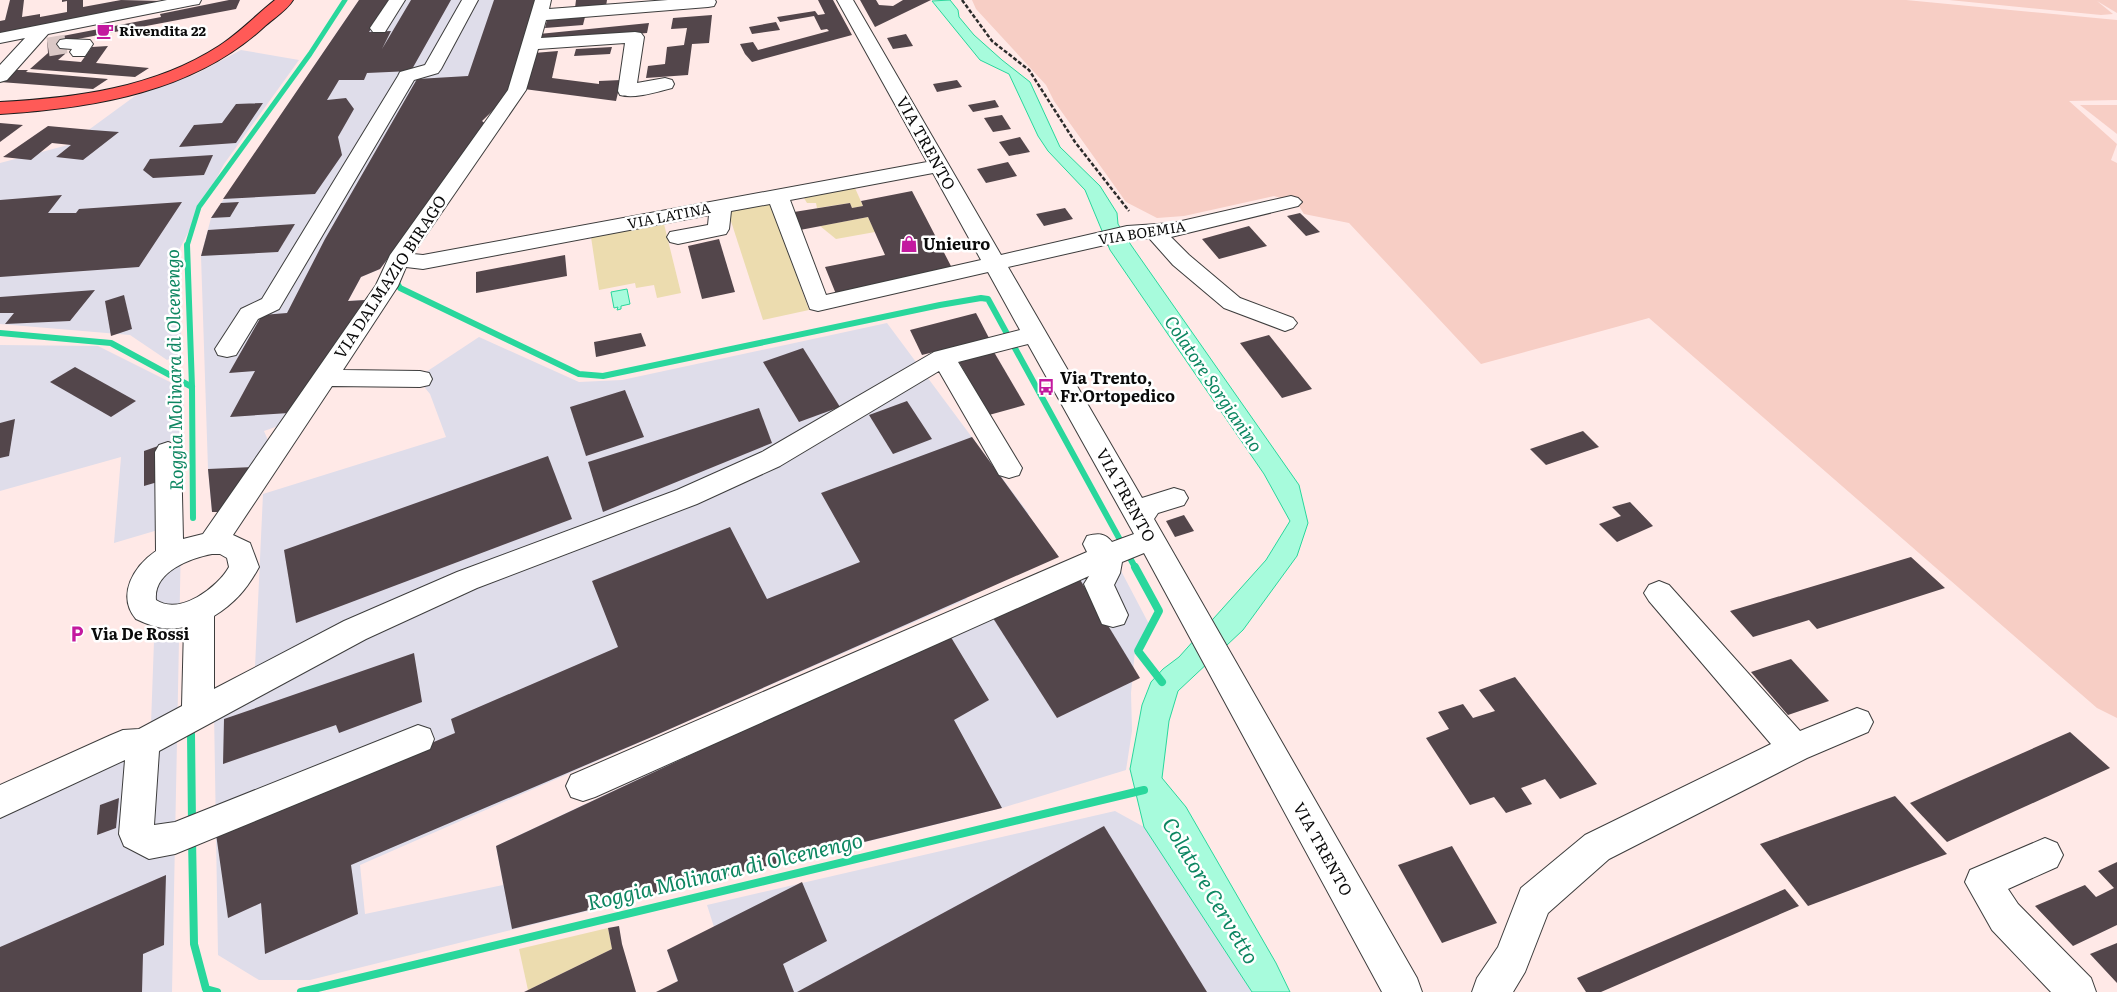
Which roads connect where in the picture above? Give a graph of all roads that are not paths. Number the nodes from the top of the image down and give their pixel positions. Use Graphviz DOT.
graph roads {
  1 [pos="193,0"];
  2 [pos="270,0"];
  3 [pos="285,0"];
  4 [pos="397,0"];
  5 [pos="470,0"];
  6 [pos="845,0"];
  7 [pos="708,2"];
  8 [pos="541,7"];
  9 [pos="379,28"];
  10 [pos="42,30"];
  11 [pos="250,30"];
  12 [pos="0,38"];
  13 [pos="531,44"];
  14 [pos="48,47"];
  15 [pos="24,51"];
  16 [pos="0,76"];
  17 [pos="665,84"];
  18 [pos="0,108"];
  19 [pos="938,174"];
  20 [pos="778,196"];
  21 [pos="1291,202"];
  22 [pos="722,206"];
  23 [pos="1154,231"];
  24 [pos="678,237"];
  25 [pos="398,260"];
  26 [pos="993,264"];
  27 [pos="1285,323"];
  28 [pos="1020,338"];
  29 [pos="227,349"];
  30 [pos="943,358"];
  31 [pos="324,378"];
  32 [pos="420,379"];
  33 [pos="291,427"];
  34 [pos="266,436"];
  35 [pos="168,452"];
  36 [pos="1009,468"];
  37 [pos="1175,501"];
  38 [pos="212,543"];
  39 [pos="1122,543"];
  40 [pos="171,556"];
  41 [pos="1659,593"];
  42 [pos="199,610"];
  43 [pos="1113,615"];
  44 [pos="198,714"];
  45 [pos="1858,722"];
  46 [pos="418,739"];
  47 [pos="143,743"];
  48 [pos="1795,748"];
  49 [pos="584,786"];
  50 [pos="0,802"];
  51 [pos="2045,855"];
  52 [pos="1403,992"];
  53 [pos="1491,992"];
  54 [pos="2078,992"];
  1 -- 10 [label="street"];
  2 -- 11 [label="main road"];
  3 -- 11 [label="main road"];
  4 -- 9 [label="street"];
  5 -- 29 [label="street"];
  6 -- 19 [label="street, VIA TRENTO"];
  7 -- 8 [label="street"];
  8 -- 13 [label="street, VIA DALMAZIO BIRAGO"];
  10 -- 12 [label="street"];
  10 -- 15 [label="street"];
  11 -- 18 [label="main road"];
  13 -- 17 [label="street"];
  13 -- 25 [label="street, VIA DALMAZIO BIRAGO"];
  14 -- 15 [label="street"];
  15 -- 16 [label="street"];
  19 -- 20 [label="street, VIA LATINA"];
  19 -- 26 [label="street, VIA TRENTO"];
  20 -- 22 [label="street, VIA LATINA"];
  20 -- 26 [label="street, VIA BOEMIA"];
  21 -- 23 [label="street, VIA BOEMIA"];
  22 -- 24 [label="street"];
  22 -- 25 [label="street, VIA LATINA"];
  23 -- 26 [label="street, VIA BOEMIA"];
  23 -- 27 [label="street"];
  25 -- 31 [label="street, VIA DALMAZIO BIRAGO"];
  26 -- 28 [label="street, VIA TRENTO"];
  28 -- 30 [label="street"];
  28 -- 39 [label="street, VIA TRENTO"];
  30 -- 36 [label="street"];
  30 -- 44 [label="street"];
  31 -- 32 [label="street"];
  31 -- 33 [label="street, VIA DALMAZIO BIRAGO"];
  33 -- 34 [label="street"];
  33 -- 38 [label="street, VIA DALMAZIO BIRAGO"];
  35 -- 40 [label="street"];
  37 -- 39 [label="street"];
  38 -- 40 [label="street"];
  38 -- 42 [label="street"];
  39 -- 43 [label="street"];
  39 -- 49 [label="street"];
  39 -- 52 [label="street, VIA TRENTO"];
  40 -- 42 [label="street"];
  41 -- 48 [label="street"];
  42 -- 44 [label="street"];
  44 -- 47 [label="street"];
  45 -- 48 [label="street"];
  46 -- 47 [label="street"];
  47 -- 50 [label="street"];
  48 -- 53 [label="street"];
  51 -- 54 [label="street"];
}
